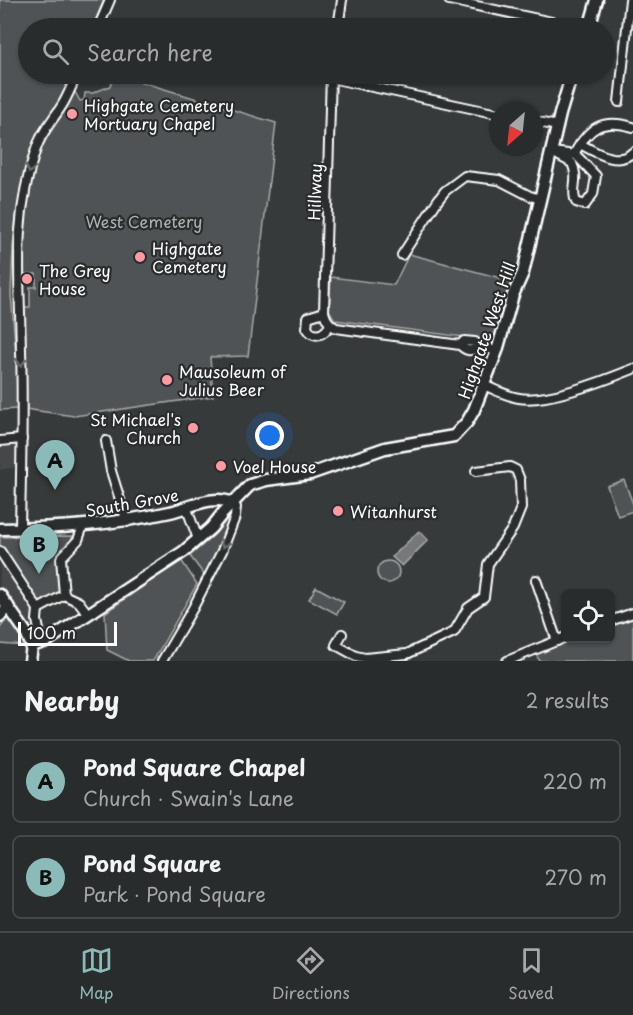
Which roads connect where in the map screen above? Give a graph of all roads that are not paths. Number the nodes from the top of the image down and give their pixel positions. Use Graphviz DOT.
graph roads {
  1 [pos="110,0"];
  2 [pos="342,0"];
  3 [pos="449,0"];
  4 [pos="597,0"];
  5 [pos="630,0"];
  6 [pos="104,18"];
  7 [pos="339,18"];
  8 [pos="533,18"];
  9 [pos="592,18"];
  10 [pos="73,84"];
  11 [pos="331,84"];
  12 [pos="366,84"];
  13 [pos="570,84"];
  14 [pos="619,102"];
  15 [pos="489,112"];
  16 [pos="543,123"];
  17 [pos="558,126"];
  18 [pos="633,127"];
  19 [pos="579,144"];
  20 [pos="552,152"];
  21 [pos="633,152"];
  22 [pos="574,154"];
  23 [pos="542,199"];
  24 [pos="402,255"];
  25 [pos="324,312"];
  26 [pos="330,325"];
  27 [pos="497,351"];
  28 [pos="633,369"];
  29 [pos="484,385"];
  30 [pos="22,439"];
  31 [pos="0,441"];
  32 [pos="106,441"];
  33 [pos="476,471"];
  34 [pos="232,503"];
  35 [pos="186,509"];
  36 [pos="127,522"];
  37 [pos="83,526"];
  38 [pos="20,528"];
  39 [pos="0,529"];
  40 [pos="198,539"];
  41 [pos="0,551"];
  42 [pos="536,580"];
  43 [pos="0,595"];
  44 [pos="64,595"];
  45 [pos="8,606"];
  46 [pos="38,609"];
  47 [pos="633,613"];
  48 [pos="88,614"];
  49 [pos="0,616"];
  50 [pos="615,619"];
  51 [pos="342,634"];
  52 [pos="40,635"];
  53 [pos="561,639"];
  54 [pos="557,641"];
  55 [pos="32,646"];
  56 [pos="401,658"];
  57 [pos="30,661"];
  58 [pos="162,661"];
  59 [pos="507,661"];
  1 -- 6 [label="street"];
  2 -- 7 [label="street"];
  3 -- 8 [label="street"];
  4 -- 9 [label="street"];
  5 -- 14 [label="street"];
  10 -- 30 [label="street, one-way"];
  11 -- 25 [label="street, Hillway"];
  12 -- 15 [label="street"];
  13 -- 17 [label="street, Highgate West Hill"];
  16 -- 17 [label="street"];
  17 -- 20 [label="street, Highgate West Hill"];
  18 -- 19 [label="street"];
  19 -- 21 [label="street"];
  19 -- 22 [label="street"];
  20 -- 22 [label="street"];
  20 -- 22 [label="street"];
  20 -- 23 [label="street, Highgate West Hill"];
  23 -- 24 [label="street"];
  23 -- 27 [label="street, Highgate West Hill"];
  25 -- 26 [label="street"];
  25 -- 26 [label="street"];
  26 -- 27 [label="street"];
  27 -- 29 [label="street, Highgate West Hill"];
  28 -- 29 [label="street"];
  29 -- 34 [label="street, Highgate West Hill"];
  30 -- 31 [label="street"];
  30 -- 38 [label="street"];
  32 -- 36 [label="street"];
  33 -- 56 [label="street"];
  34 -- 35 [label="street, South Grove"];
  34 -- 40 [label="street, Highgate West Hill"];
  34 -- 58 [label="street, one-way"];
  35 -- 36 [label="street, South Grove"];
  35 -- 40 [label="street"];
  36 -- 37 [label="street, South Grove"];
  37 -- 38 [label="street, South Grove"];
  37 -- 44 [label="street"];
  38 -- 39 [label="street, South Grove"];
  40 -- 48 [label="street, Highgate West Hill"];
  41 -- 46 [label="street"];
  42 -- 54 [label="street"];
  43 -- 45 [label="street"];
  44 -- 46 [label="street"];
  44 -- 48 [label="street"];
  45 -- 49 [label="street"];
  45 -- 55 [label="street"];
  46 -- 52 [label="street"];
  47 -- 50 [label="street"];
  48 -- 55 [label="street, Highgate West Hill"];
  51 -- 56 [label="street"];
  53 -- 54 [label="street"];
  54 -- 59 [label="street"];
  55 -- 57 [label="street"];
}
